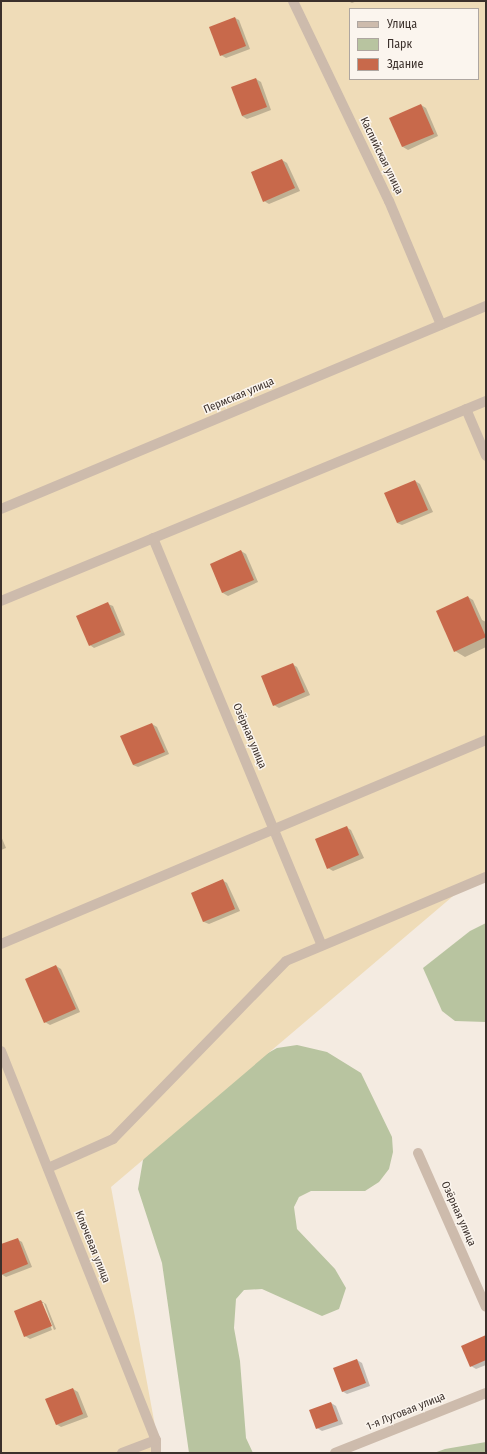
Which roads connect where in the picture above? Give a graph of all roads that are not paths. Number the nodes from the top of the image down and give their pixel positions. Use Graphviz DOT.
graph roads {
  1 [pos="293,1"];
  2 [pos="486,306"];
  3 [pos="441,325"];
  4 [pos="486,400"];
  5 [pos="466,409"];
  6 [pos="486,456"];
  7 [pos="1,509"];
  8 [pos="153,538"];
  9 [pos="1,601"];
  10 [pos="486,740"];
  11 [pos="275,828"];
  12 [pos="486,877"];
  13 [pos="1,944"];
  14 [pos="322,944"];
  15 [pos="1,1051"];
  16 [pos="418,1153"];
  17 [pos="48,1168"];
  18 [pos="486,1307"];
  19 [pos="486,1393"];
  20 [pos="156,1440"];
  21 [pos="122,1453"];
  22 [pos="156,1453"];
  23 [pos="334,1453"];
  1 -- 3 [label="street, Каспийская улица"];
  2 -- 3 [label="street, Пермская улица"];
  3 -- 7 [label="street, Пермская улица"];
  4 -- 5 [label="street"];
  5 -- 6 [label="street"];
  5 -- 8 [label="street"];
  8 -- 9 [label="street"];
  8 -- 11 [label="street, Озёрная улица"];
  10 -- 11 [label="street"];
  11 -- 13 [label="street"];
  11 -- 14 [label="street, Озёрная улица"];
  12 -- 14 [label="street"];
  14 -- 17 [label="street"];
  15 -- 17 [label="street, Ключевая улица"];
  16 -- 18 [label="street, Озёрная улица"];
  17 -- 20 [label="street, Ключевая улица"];
  19 -- 23 [label="street, 1-я Луговая улица"];
  20 -- 21 [label="street"];
  20 -- 22 [label="street, Ключевая улица"];
}
